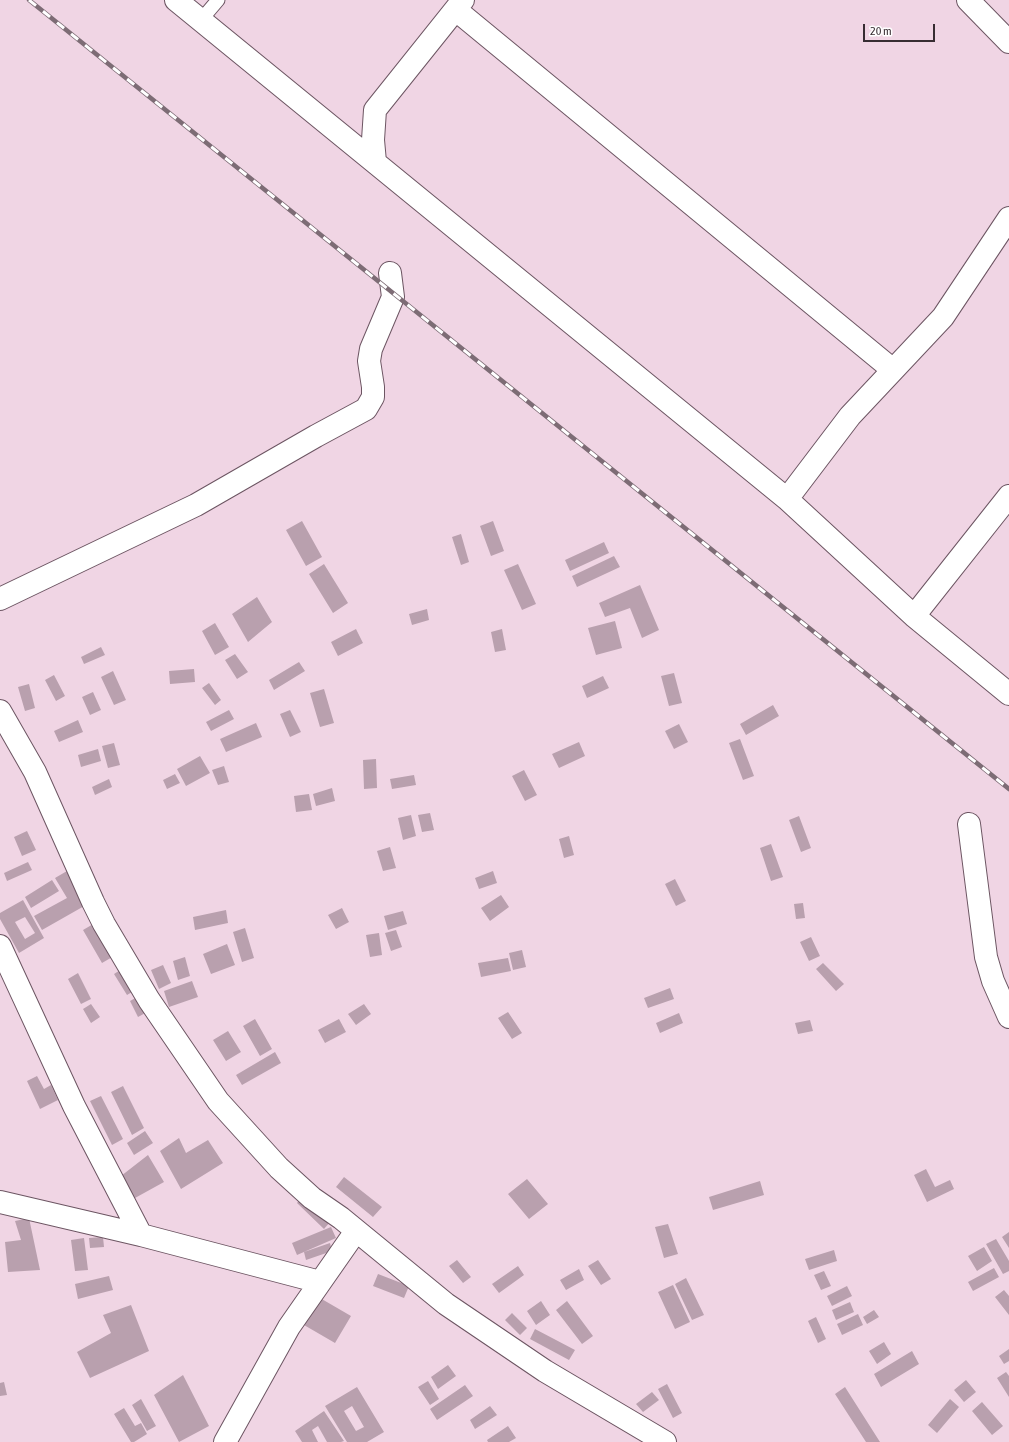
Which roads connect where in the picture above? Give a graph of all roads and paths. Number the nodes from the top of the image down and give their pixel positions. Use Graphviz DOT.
graph roads {
  1 [pos="176,0"];
  2 [pos="218,0"];
  3 [pos="968,0"];
  4 [pos="460,5"];
  5 [pos="200,20"];
  6 [pos="1009,42"];
  7 [pos="375,162"];
  8 [pos="1009,218"];
  9 [pos="390,273"];
  10 [pos="893,370"];
  11 [pos="1009,496"];
  12 [pos="787,499"];
  13 [pos="0,599"];
  14 [pos="914,616"];
  15 [pos="1009,694"];
  16 [pos="0,711"];
  17 [pos="969,824"];
  18 [pos="0,946"];
  19 [pos="1009,1017"];
  20 [pos="0,1202"];
  21 [pos="356,1231"];
  22 [pos="141,1235"];
  23 [pos="320,1282"];
  24 [pos="225,1442"];
  25 [pos="665,1442"];
  1 -- 5 [label="street"];
  2 -- 5 [label="lane"];
  3 -- 6 [label="street"];
  4 -- 7 [label="street"];
  4 -- 10 [label="street"];
  5 -- 7 [label="street"];
  7 -- 12 [label="street"];
  8 -- 10 [label="street"];
  9 -- 13 [label="street"];
  10 -- 12 [label="street"];
  11 -- 14 [label="street"];
  12 -- 14 [label="street"];
  14 -- 15 [label="street"];
  16 -- 21 [label="street"];
  17 -- 19 [label="street"];
  18 -- 22 [label="street"];
  20 -- 22 [label="street"];
  21 -- 23 [label="street"];
  21 -- 25 [label="street"];
  22 -- 23 [label="street"];
  23 -- 24 [label="street"];
}
